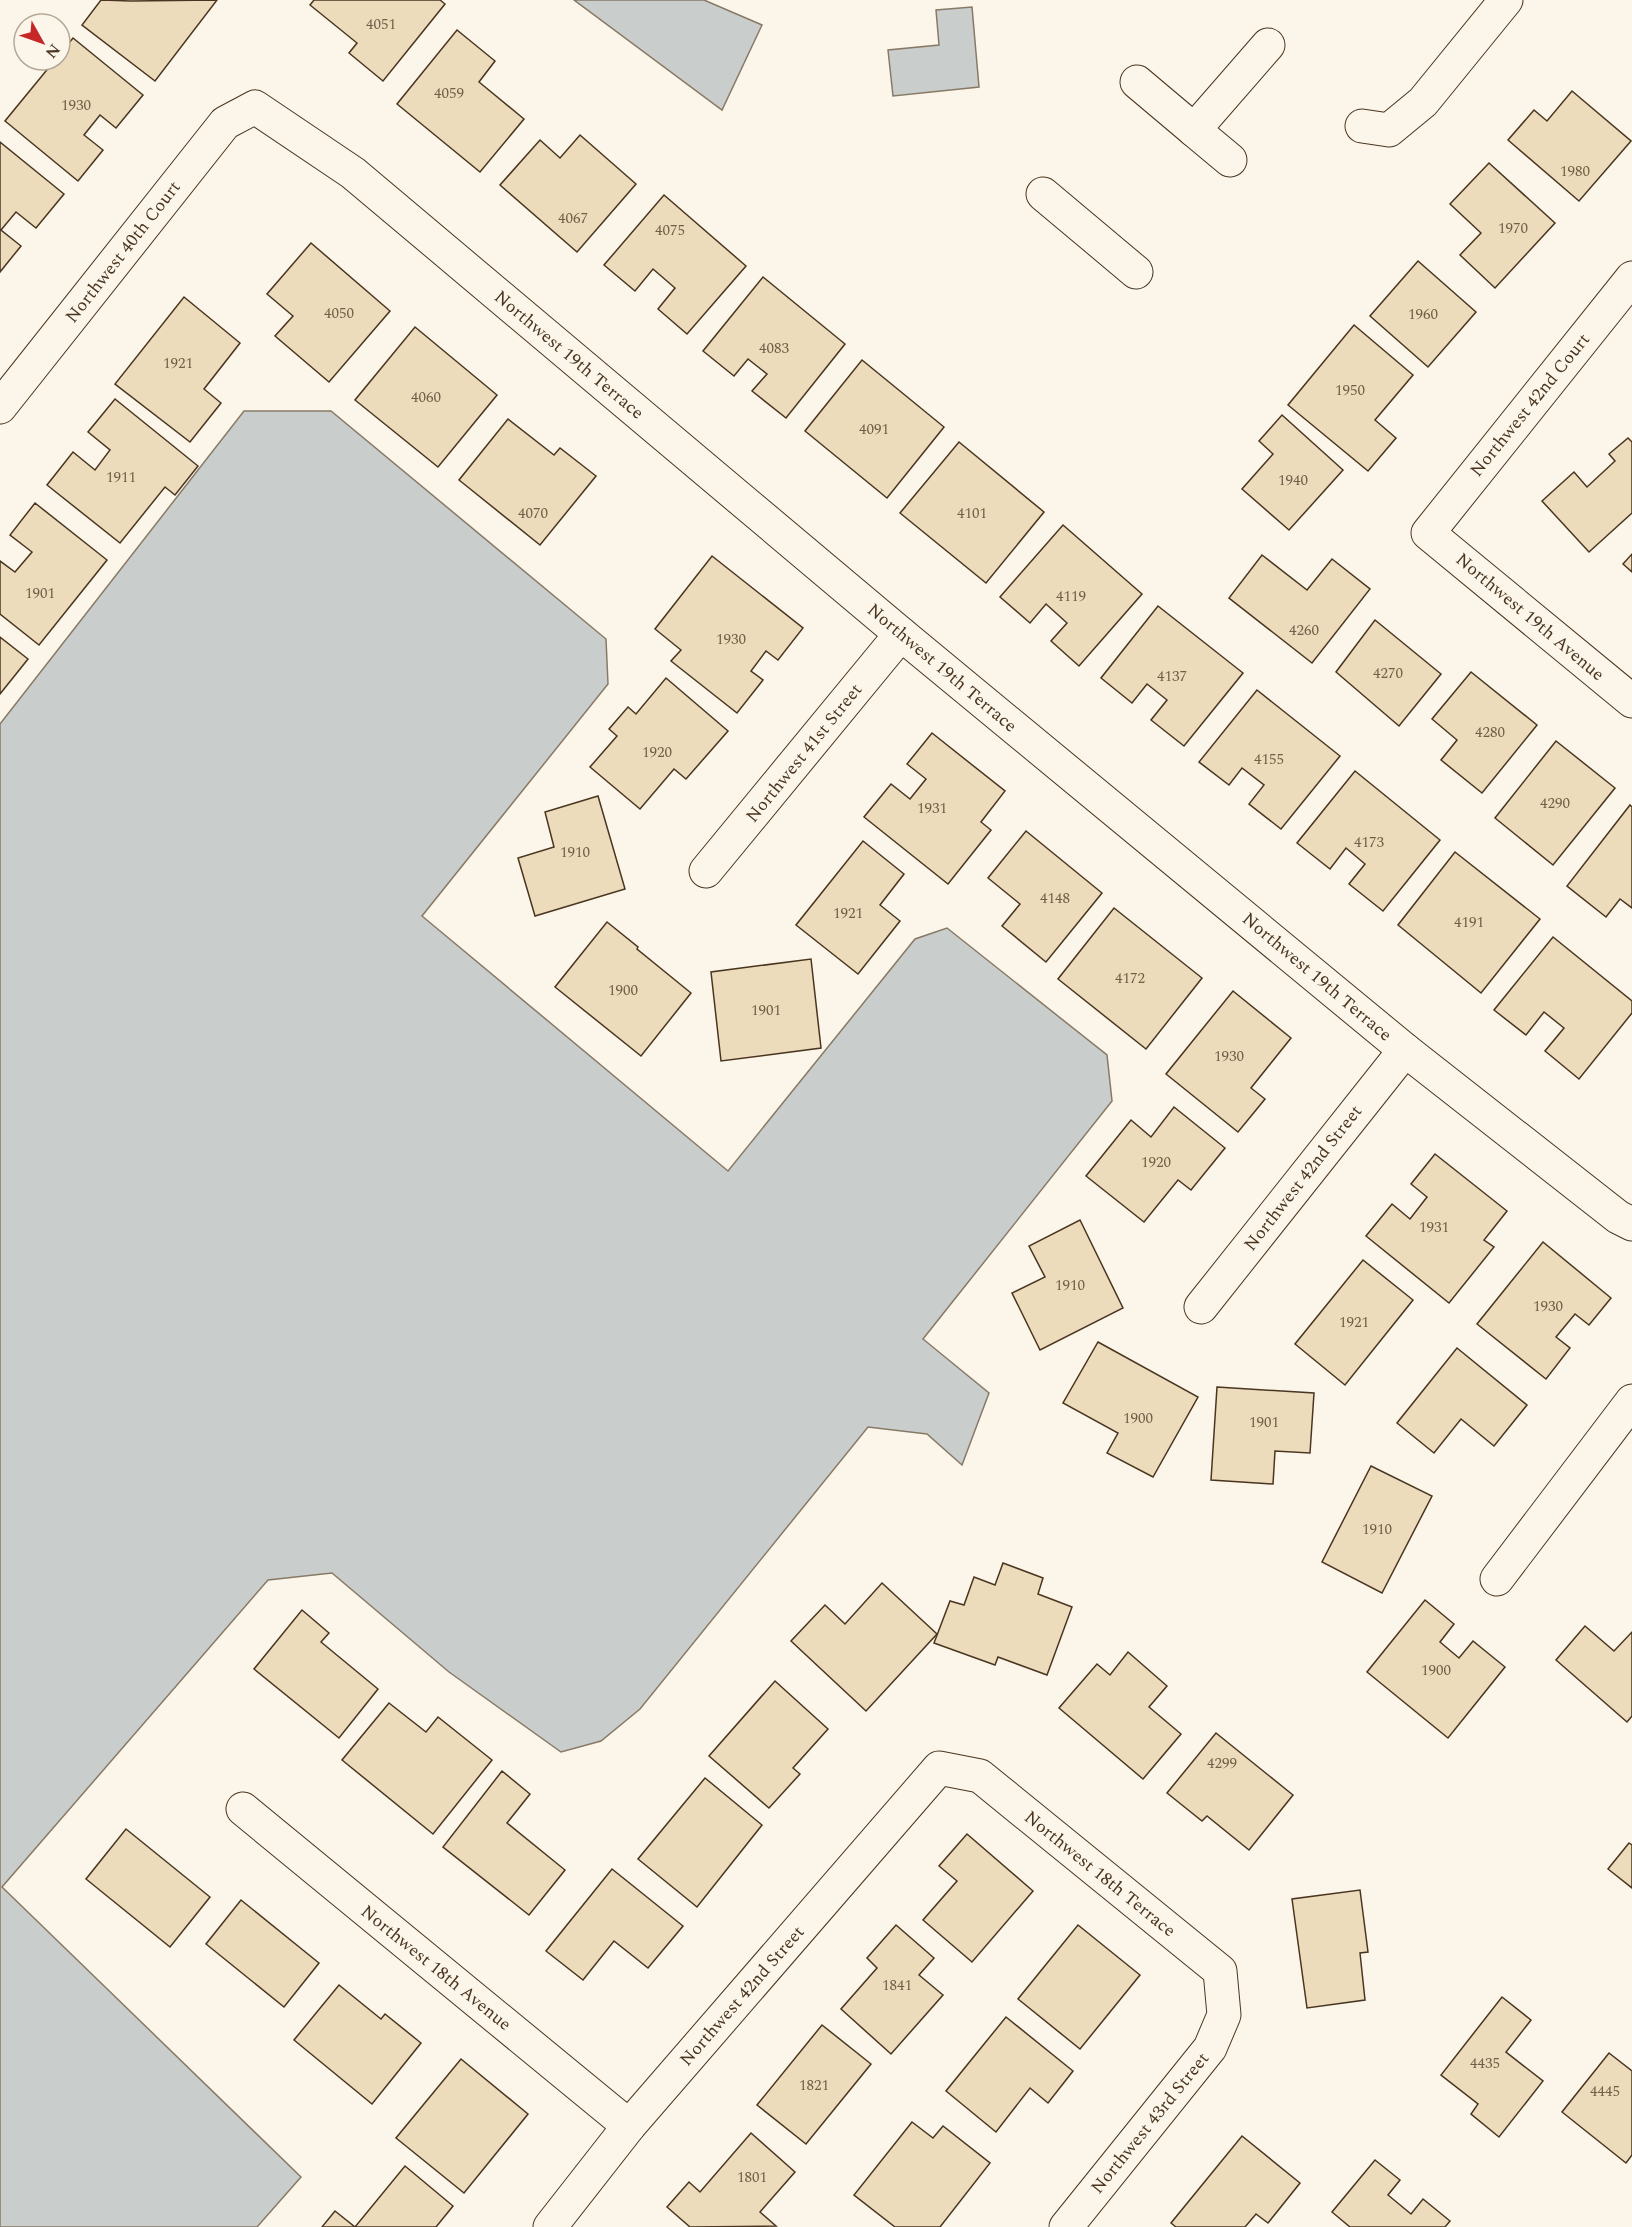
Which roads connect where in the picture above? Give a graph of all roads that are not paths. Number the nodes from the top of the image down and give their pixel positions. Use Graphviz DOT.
graph roads {
  1 [pos="1506,0"];
  2 [pos="1268,45"];
  3 [pos="1137,82"];
  4 [pos="255,107"];
  5 [pos="1362,126"];
  6 [pos="1194,130"];
  7 [pos="1230,160"];
  8 [pos="1043,194"];
  9 [pos="1136,272"];
  10 [pos="1632,278"];
  11 [pos="0,407"];
  12 [pos="1428,533"];
  13 [pos="901,634"];
  14 [pos="1632,701"];
  15 [pos="706,872"];
  16 [pos="1405,1050"];
  17 [pos="1632,1224"];
  18 [pos="1201,1307"];
  19 [pos="1632,1401"];
  20 [pos="1497,1579"];
  21 [pos="939,1767"];
  22 [pos="243,1809"];
  23 [pos="1224,2015"];
  24 [pos="629,2126"];
  25 [pos="550,2227"];
  26 [pos="1066,2227"];
  1 -- 5 [label="street"];
  2 -- 6 [label="street"];
  3 -- 6 [label="street"];
  4 -- 11 [label="street, Northwest 40th Court"];
  4 -- 13 [label="street, Northwest 19th Terrace"];
  6 -- 7 [label="street"];
  8 -- 9 [label="street"];
  10 -- 12 [label="street, Northwest 42nd Court"];
  12 -- 14 [label="street, Northwest 19th Avenue"];
  13 -- 15 [label="street, Northwest 41st Street"];
  13 -- 16 [label="street, Northwest 19th Terrace"];
  16 -- 17 [label="street, Northwest 19th Terrace"];
  16 -- 18 [label="street, Northwest 42nd Street"];
  19 -- 20 [label="street"];
  21 -- 23 [label="street, Northwest 18th Terrace"];
  21 -- 24 [label="street, Northwest 42nd Street"];
  22 -- 24 [label="street, Northwest 18th Avenue"];
  23 -- 26 [label="street, Northwest 43rd Street"];
  24 -- 25 [label="street, Northwest 42nd Street"];
}
